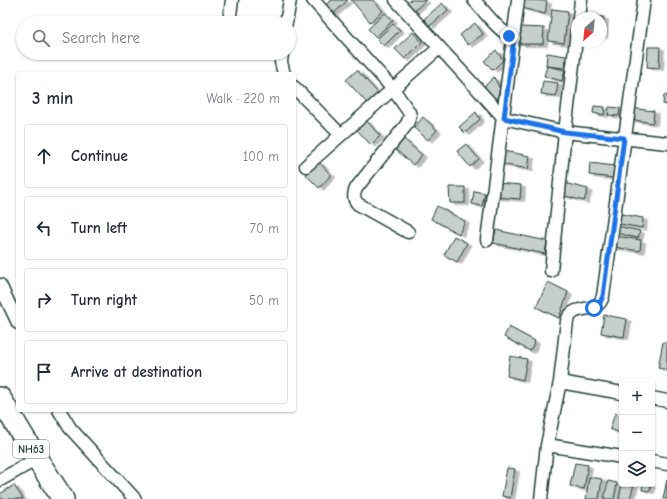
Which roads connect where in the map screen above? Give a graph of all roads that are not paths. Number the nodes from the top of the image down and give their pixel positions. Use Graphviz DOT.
graph roads {
  1 [pos="232,0"];
  2 [pos="290,0"];
  3 [pos="313,0"];
  4 [pos="396,0"];
  5 [pos="474,0"];
  6 [pos="518,0"];
  7 [pos="581,0"];
  8 [pos="644,0"];
  9 [pos="580,12"];
  10 [pos="230,16"];
  11 [pos="287,16"];
  12 [pos="514,38"];
  13 [pos="439,48"];
  14 [pos="575,48"];
  15 [pos="281,60"];
  16 [pos="284,72"];
  17 [pos="296,89"];
  18 [pos="393,89"];
  19 [pos="504,118"];
  20 [pos="565,132"];
  21 [pos="342,135"];
  22 [pos="624,138"];
  23 [pos="667,143"];
  24 [pos="306,166"];
  25 [pos="408,232"];
  26 [pos="487,240"];
  27 [pos="550,271"];
  28 [pos="0,284"];
  29 [pos="16,319"];
  30 [pos="560,382"];
  31 [pos="619,392"];
  32 [pos="0,398"];
  33 [pos="655,399"];
  34 [pos="667,401"];
  35 [pos="60,412"];
  36 [pos="547,445"];
  37 [pos="619,457"];
  38 [pos="37,459"];
  39 [pos="655,462"];
  40 [pos="667,464"];
  41 [pos="0,480"];
  42 [pos="63,499"];
  43 [pos="135,499"];
  44 [pos="541,499"];
  1 -- 10 [label="street"];
  2 -- 11 [label="street"];
  3 -- 18 [label="street"];
  4 -- 13 [label="street"];
  5 -- 12 [label="street"];
  6 -- 12 [label="street"];
  7 -- 9 [label="street"];
  8 -- 22 [label="street"];
  12 -- 19 [label="street"];
  13 -- 18 [label="street"];
  13 -- 19 [label="street"];
  14 -- 20 [label="street"];
  15 -- 16 [label="street"];
  17 -- 21 [label="street"];
  18 -- 21 [label="street"];
  18 -- 25 [label="street"];
  19 -- 20 [label="street"];
  19 -- 26 [label="street"];
  20 -- 22 [label="street"];
  20 -- 27 [label="street"];
  21 -- 24 [label="street"];
  22 -- 23 [label="street"];
  22 -- 30 [label="street"];
  28 -- 29 [label="street"];
  30 -- 31 [label="street"];
  30 -- 36 [label="street"];
  32 -- 38 [label="highway, NH63"];
  33 -- 34 [label="street"];
  35 -- 43 [label="street"];
  36 -- 37 [label="street"];
  36 -- 44 [label="street"];
  38 -- 41 [label="street"];
  38 -- 42 [label="highway, NH63"];
  39 -- 40 [label="street"];
}
